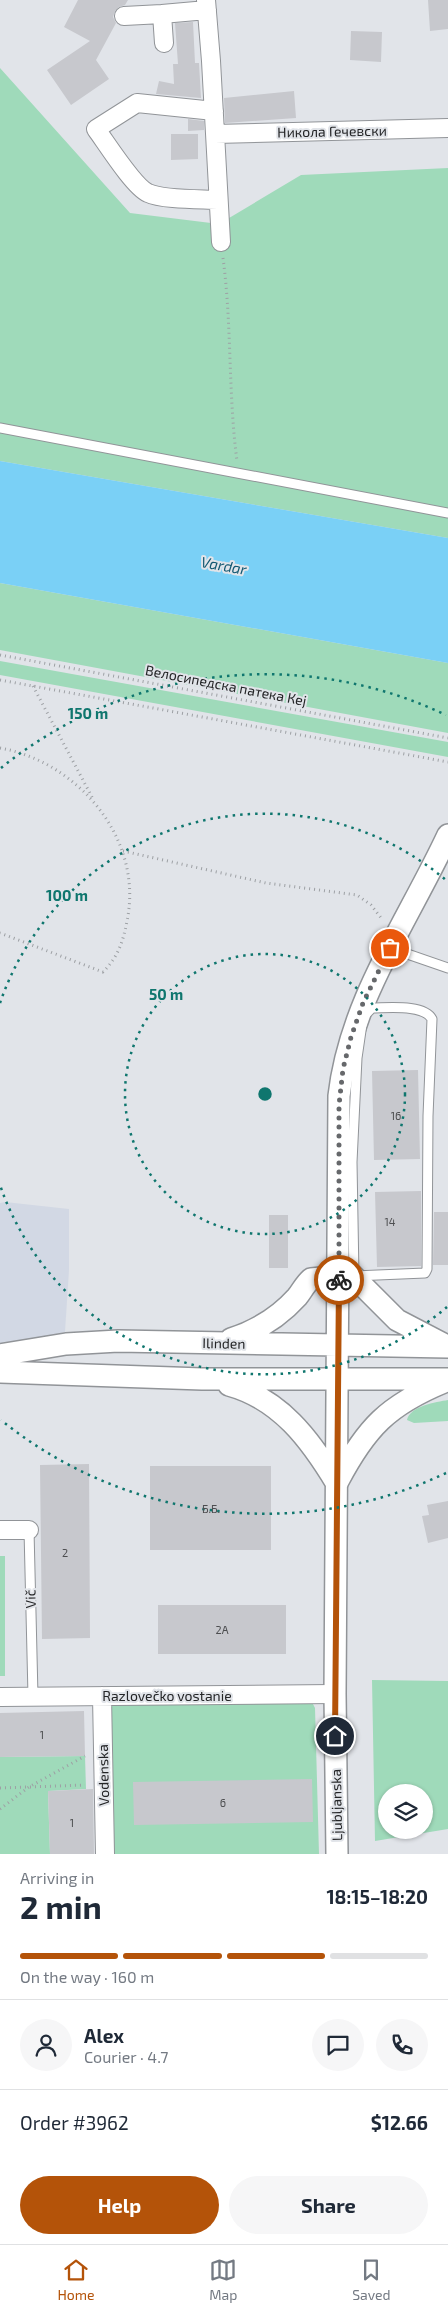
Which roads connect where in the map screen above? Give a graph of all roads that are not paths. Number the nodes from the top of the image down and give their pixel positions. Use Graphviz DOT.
graph roads {
  1 [pos="206,5"];
  2 [pos="162,14"];
  3 [pos="124,16"];
  4 [pos="164,43"];
  5 [pos="214,111"];
  6 [pos="448,128"];
  7 [pos="216,134"];
  8 [pos="218,200"];
  9 [pos="221,242"];
  10 [pos="0,428"];
  11 [pos="448,513"];
  12 [pos="448,835"];
  13 [pos="390,948"];
  14 [pos="448,968"];
  15 [pos="347,1276"];
  16 [pos="218,1343"];
  17 [pos="338,1345"];
  18 [pos="448,1347"];
  19 [pos="0,1355"];
  20 [pos="0,1372"];
  21 [pos="202,1379"];
  22 [pos="337,1380"];
  23 [pos="448,1380"];
  24 [pos="337,1484"];
  25 [pos="0,1530"];
  26 [pos="28,1530"];
  27 [pos="335,1694"];
  28 [pos="33,1696"];
  29 [pos="102,1696"];
  30 [pos="0,1697"];
  31 [pos="105,1854"];
  32 [pos="337,1854"];
  1 -- 2 [label="street"];
  1 -- 5 [label="street"];
  2 -- 3 [label="street"];
  2 -- 4 [label="street"];
  5 -- 7 [label="street"];
  5 -- 8 [label="street"];
  6 -- 7 [label="street, Никола Гечевски"];
  7 -- 8 [label="street"];
  8 -- 9 [label="street"];
  10 -- 11 [label="lane"];
  12 -- 13 [label="street, Ljubljanska"];
  13 -- 14 [label="lane"];
  13 -- 15 [label="street, Ljubljanska"];
  15 -- 15 [label="lane"];
  15 -- 16 [label="street"];
  15 -- 17 [label="street, Ljubljanska"];
  15 -- 18 [label="street"];
  16 -- 17 [label="street, Ilinden"];
  16 -- 19 [label="street, Ilinden"];
  17 -- 18 [label="street, Ilinden"];
  17 -- 22 [label="street, Ljubljanska"];
  20 -- 21 [label="street"];
  21 -- 22 [label="street"];
  21 -- 24 [label="street"];
  22 -- 23 [label="street"];
  22 -- 24 [label="street, Ljubljanska"];
  23 -- 24 [label="street"];
  24 -- 27 [label="street, Ljubljanska"];
  25 -- 26 [label="street, Vič"];
  26 -- 28 [label="lane, Vič"];
  27 -- 29 [label="street, Razlovečko vostanie"];
  27 -- 32 [label="street, Ljubljanska"];
  28 -- 29 [label="street, Razlovečko vostanie"];
  28 -- 30 [label="street, Razlovečko vostanie"];
  29 -- 31 [label="street, Vodenska"];
}
